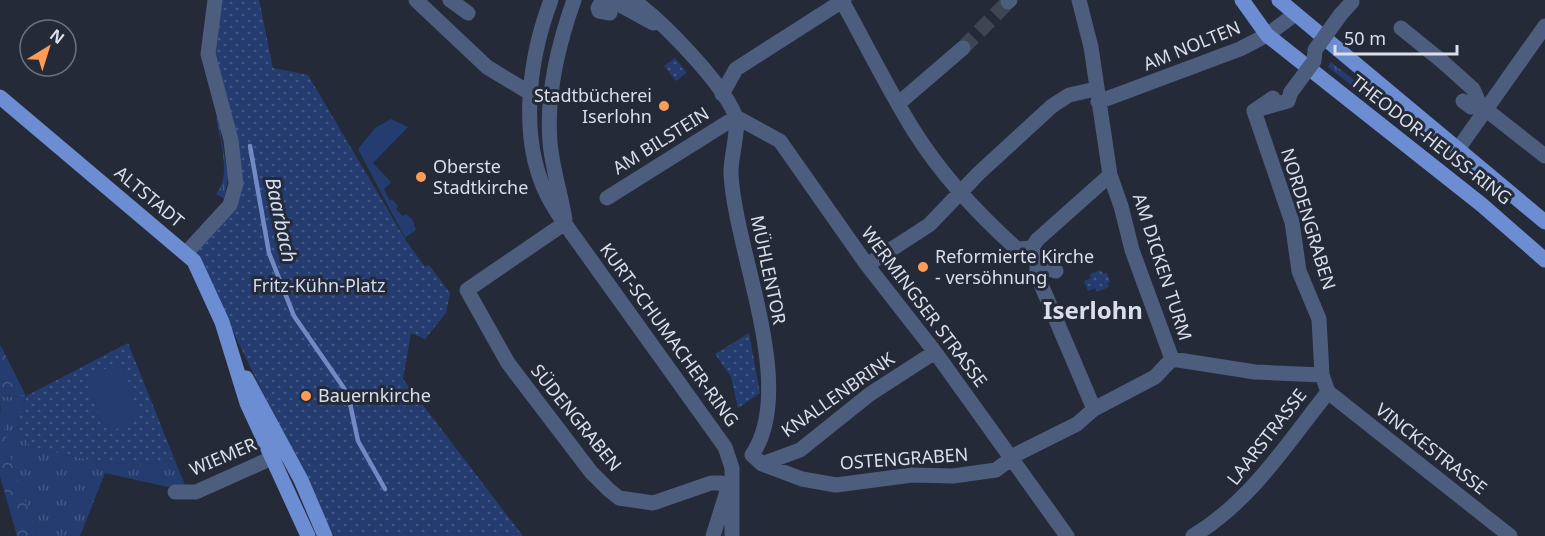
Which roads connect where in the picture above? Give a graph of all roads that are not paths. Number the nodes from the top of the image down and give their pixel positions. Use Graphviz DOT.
graph roads {
  1 [pos="215,0"];
  2 [pos="416,0"];
  3 [pos="450,0"];
  4 [pos="551,0"];
  5 [pos="574,0"];
  6 [pos="603,0"];
  7 [pos="611,0"];
  8 [pos="1079,0"];
  9 [pos="1242,0"];
  10 [pos="1278,0"];
  11 [pos="843,1"];
  12 [pos="1347,8"];
  13 [pos="634,11"];
  14 [pos="468,13"];
  15 [pos="1294,15"];
  16 [pos="1545,26"];
  17 [pos="1401,28"];
  18 [pos="1267,35"];
  19 [pos="963,48"];
  20 [pos="530,93"];
  21 [pos="722,94"];
  22 [pos="1097,96"];
  23 [pos="0,97"];
  24 [pos="1273,98"];
  25 [pos="1463,101"];
  26 [pos="899,103"];
  27 [pos="1480,105"];
  28 [pos="1251,112"];
  29 [pos="736,117"];
  30 [pos="1458,149"];
  31 [pos="1545,156"];
  32 [pos="1110,175"];
  33 [pos="962,194"];
  34 [pos="607,198"];
  35 [pos="1545,222"];
  36 [pos="565,223"];
  37 [pos="1032,248"];
  38 [pos="186,253"];
  39 [pos="1545,260"];
  40 [pos="867,265"];
  41 [pos="1037,265"];
  42 [pos="1056,271"];
  43 [pos="935,352"];
  44 [pos="234,357"];
  45 [pos="1172,359"];
  46 [pos="1322,375"];
  47 [pos="1328,392"];
  48 [pos="1095,409"];
  49 [pos="286,452"];
  50 [pos="271,458"];
  51 [pos="1011,458"];
  52 [pos="757,459"];
  53 [pos="730,474"];
  54 [pos="175,492"];
  55 [pos="308,536"];
  56 [pos="325,536"];
  57 [pos="713,536"];
  58 [pos="732,536"];
  59 [pos="1067,536"];
  60 [pos="1193,536"];
  61 [pos="1510,536"];
  1 -- 38 [label="street"];
  2 -- 20 [label="street"];
  3 -- 14 [label="street"];
  4 -- 20 [label="street, KURT-SCHUMACHER-RING"];
  5 -- 36 [label="street, KURT-SCHUMACHER-RING"];
  6 -- 13 [label="street, bridge"];
  7 -- 13 [label="street"];
  8 -- 22 [label="street, AM DICKEN TURM"];
  9 -- 18 [label="main road, THEODOR-HEUSS-RING"];
  10 -- 15 [label="main road, THEODOR-HEUSS-RING"];
  11 -- 21 [label="street"];
  11 -- 26 [label="street"];
  12 -- 28 [label="street, bridge"];
  13 -- 21 [label="street"];
  15 -- 18 [label="street, AM NOLTEN"];
  15 -- 30 [label="main road, THEODOR-HEUSS-RING"];
  16 -- 30 [label="street"];
  17 -- 27 [label="street, bridge"];
  18 -- 22 [label="street, AM NOLTEN"];
  18 -- 39 [label="main road, THEODOR-HEUSS-RING"];
  19 -- 26 [label="street"];
  20 -- 36 [label="street, KURT-SCHUMACHER-RING"];
  21 -- 29 [label="street"];
  22 -- 32 [label="street, AM DICKEN TURM"];
  22 -- 33 [label="street, AM NOLTEN"];
  23 -- 38 [label="main road, ALTSTADT"];
  24 -- 28 [label="street"];
  25 -- 27 [label="street"];
  26 -- 33 [label="street"];
  27 -- 31 [label="street, bridge"];
  28 -- 46 [label="street, NORDENGRABEN"];
  29 -- 34 [label="street, AM BILSTEIN"];
  29 -- 40 [label="street, WERMINGSER STRASSE"];
  29 -- 52 [label="street, MÜHLENTOR"];
  30 -- 35 [label="main road, THEODOR-HEUSS-RING"];
  32 -- 37 [label="street"];
  32 -- 45 [label="street, AM DICKEN TURM"];
  33 -- 37 [label="street"];
  33 -- 40 [label="street, AM NOLTEN"];
  36 -- 53 [label="street, KURT-SCHUMACHER-RING"];
  36 -- 53 [label="street, SÜDENGRABEN"];
  37 -- 41 [label="street"];
  38 -- 44 [label="main road, ALTSTADT"];
  40 -- 43 [label="street, WERMINGSER STRASSE"];
  41 -- 42 [label="street"];
  41 -- 48 [label="street"];
  43 -- 51 [label="street, WERMINGSER STRASSE"];
  43 -- 52 [label="street, KNALLENBRINK"];
  44 -- 49 [label="main road, ALTSTADT"];
  44 -- 50 [label="main road, ALTSTADT"];
  45 -- 46 [label="street"];
  45 -- 48 [label="street, AM DICKEN TURM"];
  46 -- 47 [label="street, LAARSTRASSE"];
  47 -- 60 [label="street, LAARSTRASSE"];
  47 -- 61 [label="street, VINCKESTRASSE"];
  48 -- 51 [label="street, AM DICKEN TURM"];
  49 -- 50 [label="street, WIEMER"];
  49 -- 56 [label="main road, ALTSTADT"];
  50 -- 54 [label="street, WIEMER"];
  50 -- 55 [label="main road, ALTSTADT"];
  51 -- 52 [label="street, OSTENGRABEN"];
  51 -- 59 [label="street, WERMINGSER STRASSE"];
  52 -- 53 [label="street"];
  53 -- 57 [label="street"];
  53 -- 58 [label="street"];
}
